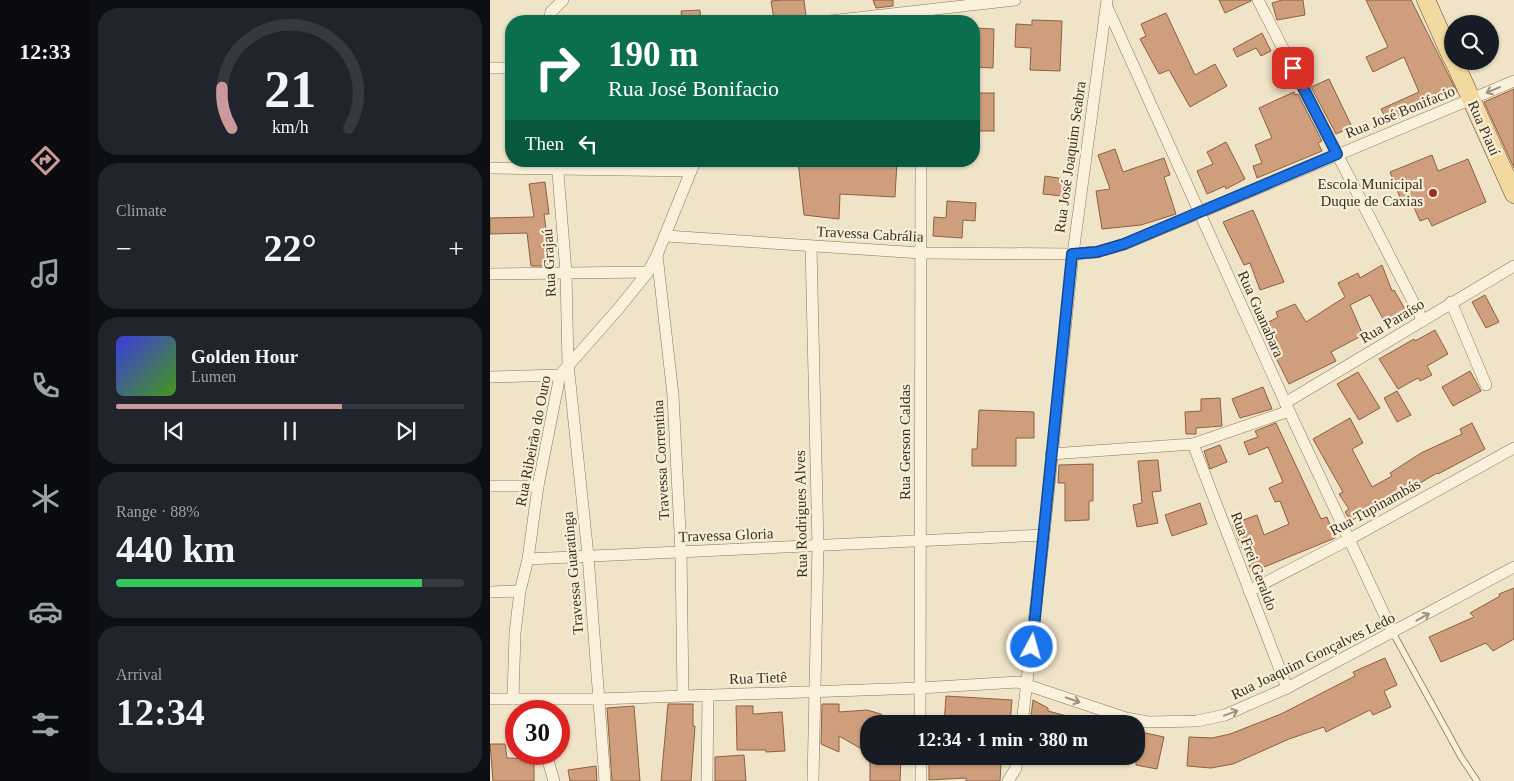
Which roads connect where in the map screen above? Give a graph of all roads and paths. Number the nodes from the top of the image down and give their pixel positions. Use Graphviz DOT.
graph roads {
  1 [pos="563,0"];
  2 [pos="1015,0"];
  3 [pos="1258,0"];
  4 [pos="1426,0"];
  5 [pos="1107,3"];
  6 [pos="551,15"];
  7 [pos="930,15"];
  8 [pos="1444,40"];
  9 [pos="490,68"];
  10 [pos="505,68"];
  11 [pos="1458,70"];
  12 [pos="1514,81"];
  13 [pos="1471,98"];
  14 [pos="1337,154"];
  15 [pos="507,167"];
  16 [pos="557,167"];
  17 [pos="693,167"];
  18 [pos="921,167"];
  19 [pos="490,168"];
  20 [pos="1514,194"];
  21 [pos="1199,212"];
  22 [pos="666,236"];
  23 [pos="811,246"];
  24 [pos="920,253"];
  25 [pos="1072,254"];
  26 [pos="657,255"];
  27 [pos="1514,266"];
  28 [pos="566,272"];
  29 [pos="648,272"];
  30 [pos="490,274"];
  31 [pos="1451,302"];
  32 [pos="1423,321"];
  33 [pos="568,364"];
  34 [pos="560,375"];
  35 [pos="490,377"];
  36 [pos="1486,385"];
  37 [pos="1287,407"];
  38 [pos="1194,444"];
  39 [pos="1514,448"];
  40 [pos="1051,454"];
  41 [pos="490,486"];
  42 [pos="538,486"];
  43 [pos="1044,535"];
  44 [pos="1348,540"];
  45 [pos="920,541"];
  46 [pos="818,547"];
  47 [pos="681,552"];
  48 [pos="588,555"];
  49 [pos="528,559"];
  50 [pos="1514,567"];
  51 [pos="520,591"];
  52 [pos="1249,591"];
  53 [pos="490,592"];
  54 [pos="1393,633"];
  55 [pos="1027,684"];
  56 [pos="920,688"];
  57 [pos="1287,688"];
  58 [pos="814,691"];
  59 [pos="684,695"];
  60 [pos="708,695"];
  61 [pos="490,698"];
  62 [pos="513,699"];
  63 [pos="529,699"];
  64 [pos="598,699"];
  65 [pos="920,715"];
  66 [pos="1023,715"];
  67 [pos="549,765"];
  68 [pos="921,765"];
  69 [pos="1016,765"];
  70 [pos="554,781"];
  71 [pos="605,781"];
  72 [pos="707,781"];
  73 [pos="813,781"];
  74 [pos="921,781"];
  75 [pos="1008,781"];
  76 [pos="1477,781"];
  1 -- 6 [label="street"];
  2 -- 7 [label="street"];
  3 -- 14 [label="street"];
  4 -- 8 [label="main road, Rua Piauí"];
  5 -- 21 [label="street, Rua Guanabara"];
  5 -- 25 [label="street, Rua José Joaquim Seabra"];
  9 -- 10 [label="street"];
  11 -- 13 [label="main road, Rua Piauí"];
  12 -- 13 [label="street, Rua José Bonifacio, one-way"];
  13 -- 14 [label="street, Rua José Bonifacio"];
  13 -- 20 [label="main road, Rua Piauí"];
  14 -- 21 [label="street, Rua José Bonifacio"];
  14 -- 32 [label="street"];
  15 -- 19 [label="street"];
  16 -- 28 [label="street, Rua Grajaú"];
  17 -- 22 [label="street, Rua Ribeirão do Ouro"];
  18 -- 24 [label="street, Rua Gerson Caldas"];
  21 -- 25 [label="street, Rua José Bonifacio"];
  21 -- 37 [label="street, Rua Guanabara"];
  22 -- 23 [label="street, Travessa Cabrália"];
  22 -- 26 [label="street, Rua Ribeirão do Ouro"];
  23 -- 24 [label="street, Travessa Cabrália"];
  23 -- 46 [label="street, Rua Rodrigues Alves"];
  24 -- 25 [label="street, Travessa Cabrália"];
  24 -- 45 [label="street, Rua Gerson Caldas"];
  25 -- 40 [label="street, Rua José Joaquim Seabra"];
  26 -- 29 [label="street, Rua Ribeirão do Ouro"];
  26 -- 47 [label="street, Travessa Correntina"];
  27 -- 31 [label="street, Rua Paraíso"];
  28 -- 29 [label="street"];
  28 -- 30 [label="street"];
  28 -- 33 [label="street, Rua Grajaú"];
  29 -- 33 [label="street, Rua Ribeirão do Ouro"];
  31 -- 32 [label="street, Rua Paraíso"];
  31 -- 36 [label="street"];
  32 -- 37 [label="street, Rua Paraíso"];
  33 -- 34 [label="street, Rua Ribeirão do Ouro"];
  33 -- 48 [label="street, Travessa Guaratinga"];
  34 -- 35 [label="street"];
  34 -- 42 [label="street, Rua Ribeirão do Ouro"];
  37 -- 38 [label="street, Rua Paraíso"];
  37 -- 44 [label="street, Rua Guanabara"];
  38 -- 40 [label="street, Rua Paraíso"];
  38 -- 52 [label="street, Rua Frei Geraldo"];
  39 -- 44 [label="street, Rua Tupinambás"];
  40 -- 43 [label="street, Rua José Joaquim Seabra"];
  41 -- 42 [label="street"];
  42 -- 49 [label="street, Rua Ribeirão do Ouro"];
  43 -- 45 [label="street, Travessa Gloria"];
  43 -- 55 [label="street, Rua José Joaquim Seabra"];
  44 -- 52 [label="street, Rua Tupinambás"];
  44 -- 54 [label="street, Rua Guanabara"];
  45 -- 46 [label="street, Travessa Gloria"];
  45 -- 56 [label="street, Rua Gerson Caldas"];
  46 -- 47 [label="street, Travessa Gloria"];
  46 -- 58 [label="street, Rua Rodrigues Alves"];
  47 -- 48 [label="street, Travessa Gloria"];
  47 -- 59 [label="street, Travessa Correntina"];
  48 -- 49 [label="street, Travessa Gloria"];
  48 -- 64 [label="street, Travessa Guaratinga"];
  49 -- 51 [label="street, Rua Ribeirão do Ouro"];
  54 -- 50 [label="street, Rua Joaquim Gonçalves Ledo, one-way"];
  51 -- 53 [label="street"];
  51 -- 62 [label="street, Rua Ribeirão do Ouro"];
  52 -- 57 [label="street, Rua Frei Geraldo"];
  54 -- 57 [label="street, Rua Joaquim Gonçalves Ledo"];
  54 -- 76 [label="lane"];
  55 -- 56 [label="street, Rua Tietê"];
  55 -- 57 [label="street, Rua Joaquim Gonçalves Ledo, one-way"];
  55 -- 66 [label="street, Rua José Joaquim Seabra"];
  56 -- 58 [label="street, Rua Tietê"];
  56 -- 65 [label="street, Rua Gerson Caldas"];
  58 -- 60 [label="street, Rua Tietê"];
  58 -- 73 [label="street, Rua Rodrigues Alves"];
  59 -- 60 [label="street, Rua Tietê"];
  59 -- 64 [label="street, Rua Tietê"];
  60 -- 72 [label="street"];
  61 -- 62 [label="street, Rua Tietê"];
  62 -- 63 [label="street, Rua Tietê"];
  63 -- 64 [label="street, Rua Tietê"];
  64 -- 71 [label="street, Travessa Guaratinga"];
  67 -- 70 [label="street"];
  68 -- 74 [label="street"];
  69 -- 75 [label="street"];
}
